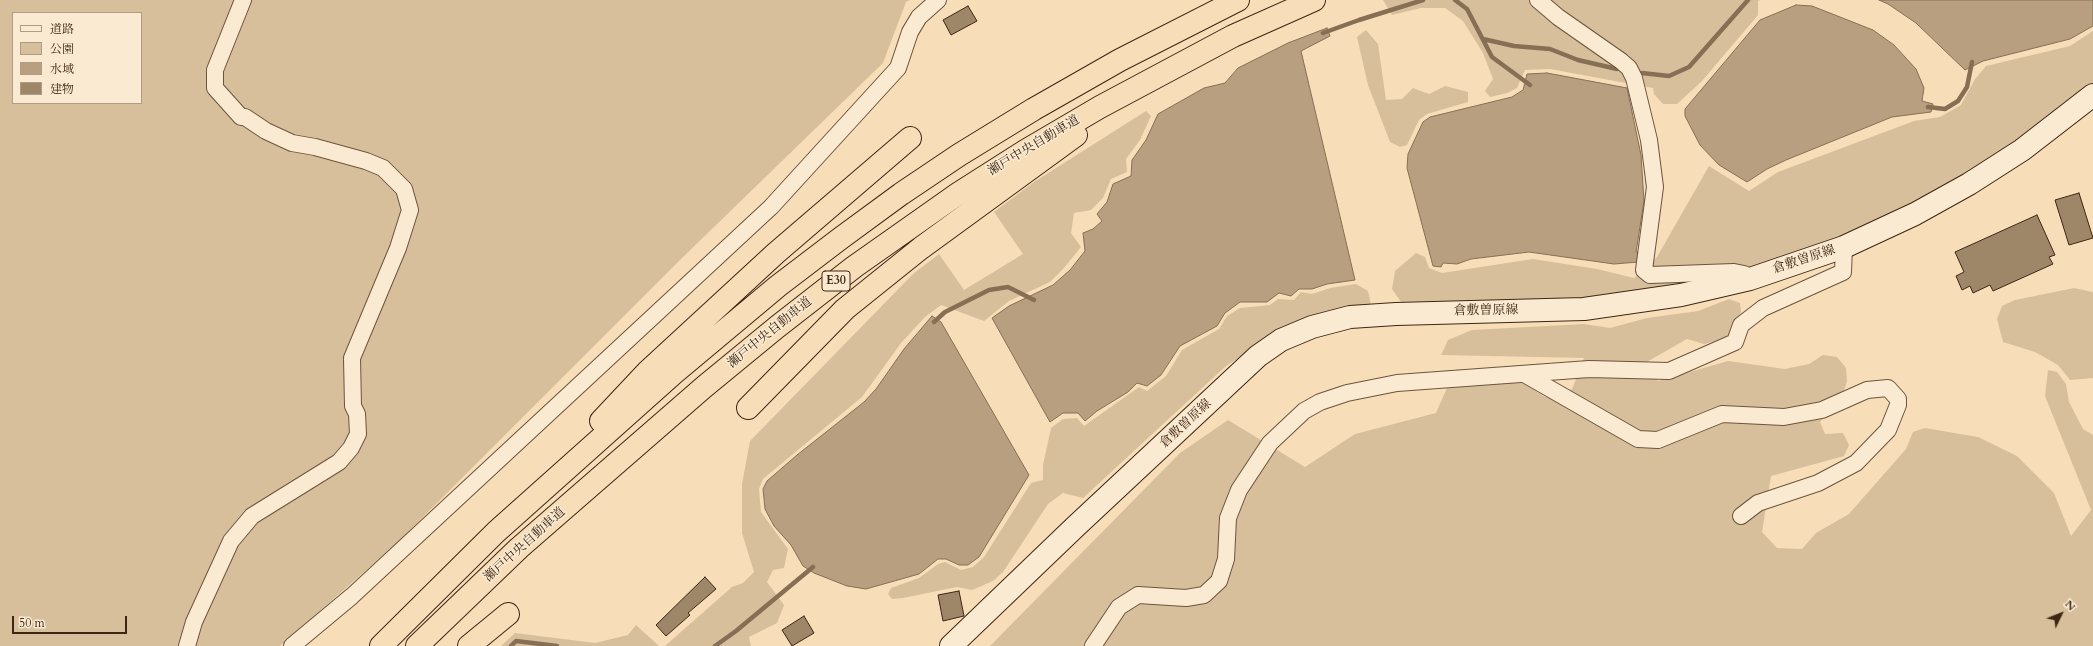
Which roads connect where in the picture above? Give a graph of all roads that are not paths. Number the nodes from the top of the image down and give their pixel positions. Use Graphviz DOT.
graph roads {
  1 [pos="243,0"];
  2 [pos="938,0"];
  3 [pos="1238,0"];
  4 [pos="1314,0"];
  5 [pos="1538,0"];
  6 [pos="1159,74"];
  7 [pos="2093,95"];
  8 [pos="910,138"];
  9 [pos="1844,247"];
  10 [pos="1750,279"];
  11 [pos="1526,375"];
  12 [pos="748,408"];
  13 [pos="1741,516"];
  14 [pos="496,532"];
  15 [pos="508,614"];
  16 [pos="187,646"];
  17 [pos="292,646"];
  18 [pos="381,646"];
  19 [pos="417,646"];
  20 [pos="470,646"];
  21 [pos="951,646"];
  22 [pos="1093,646"];
  1 -- 16 [label="street"];
  2 -- 17 [label="street"];
  3 -- 14 [label="highway, E30"];
  4 -- 6 [label="highway, 瀬戸中央自動車道 / E30"];
  5 -- 10 [label="street"];
  6 -- 12 [label="highway"];
  6 -- 19 [label="highway, 瀬戸中央自動車道 / E30"];
  7 -- 9 [label="street, 倉敷曽原線"];
  8 -- 14 [label="highway"];
  9 -- 10 [label="street, 倉敷曽原線"];
  9 -- 11 [label="street"];
  10 -- 21 [label="street, 倉敷曽原線"];
  11 -- 13 [label="street"];
  11 -- 22 [label="street"];
  14 -- 18 [label="highway, E30"];
  15 -- 20 [label="highway"];
}
